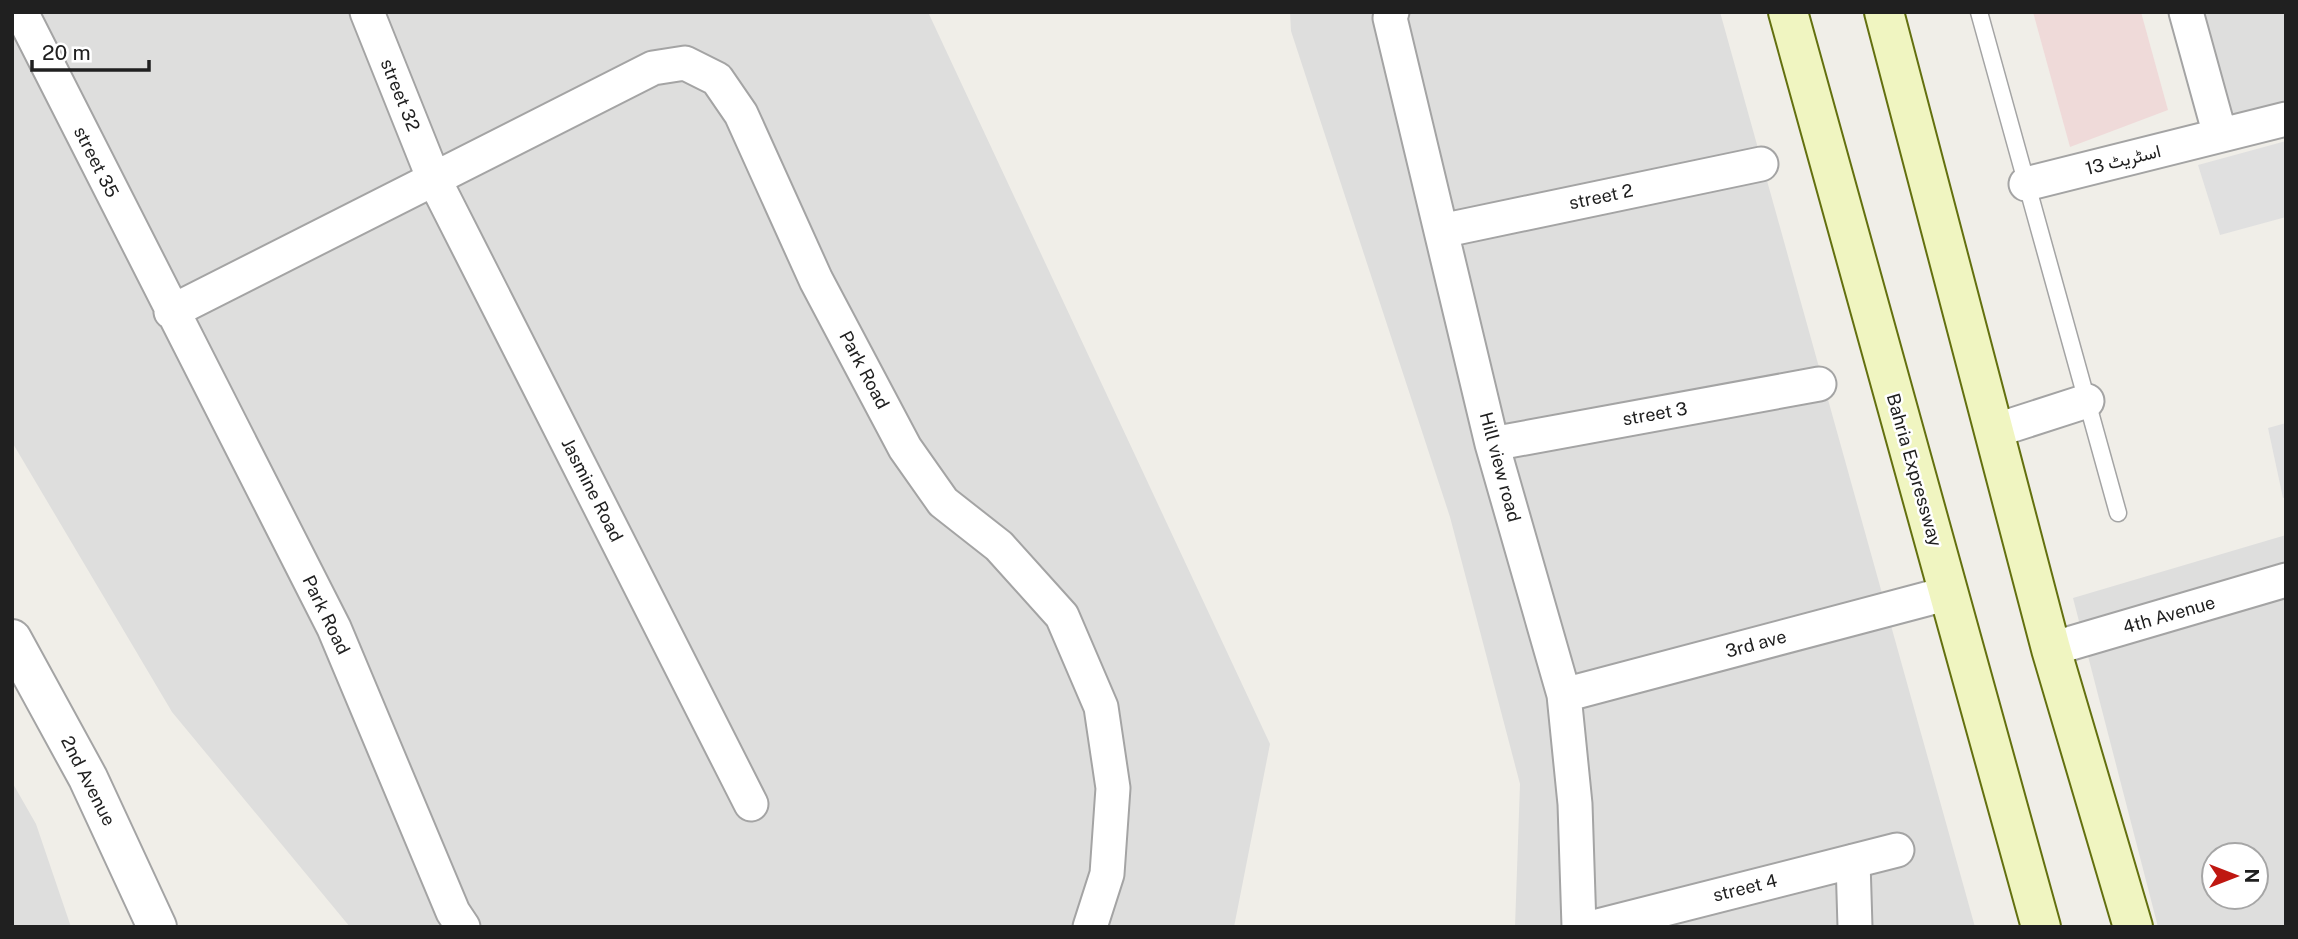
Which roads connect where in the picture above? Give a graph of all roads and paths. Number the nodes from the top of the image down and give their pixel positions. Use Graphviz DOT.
graph roads {
  1 [pos="21,12"];
  2 [pos="367,12"];
  3 [pos="1392,12"];
  4 [pos="1787,12"];
  5 [pos="1884,12"];
  6 [pos="1979,12"];
  7 [pos="2186,12"];
  8 [pos="2286,119"];
  9 [pos="2220,135"];
  10 [pos="1761,163"];
  11 [pos="433,177"];
  12 [pos="2026,184"];
  13 [pos="1441,231"];
  14 [pos="171,312"];
  15 [pos="1818,384"];
  16 [pos="2087,401"];
  17 [pos="1994,431"];
  18 [pos="1492,444"];
  19 [pos="2118,513"];
  20 [pos="2286,580"];
  21 [pos="1949,593"];
  22 [pos="12,639"];
  23 [pos="2051,649"];
  24 [pos="1564,695"];
  25 [pos="751,804"];
  26 [pos="1897,850"];
  27 [pos="1853,861"];
  28 [pos="157,927"];
  29 [pos="463,927"];
  30 [pos="1090,927"];
  31 [pos="1579,927"];
  32 [pos="1594,927"];
  33 [pos="1855,927"];
  34 [pos="2041,927"];
  35 [pos="2133,927"];
  1 -- 14 [label="street, street 35"];
  2 -- 11 [label="street, street 32"];
  3 -- 13 [label="street, Hill view road"];
  4 -- 21 [label="main road, Bahria Expressway"];
  5 -- 17 [label="main road"];
  6 -- 12 [label="lane"];
  7 -- 9 [label="street"];
  8 -- 9 [label="street, اسٹریٹ 13"];
  9 -- 12 [label="street, اسٹریٹ 13"];
  10 -- 13 [label="street, street 2"];
  11 -- 14 [label="street, Park Road"];
  11 -- 25 [label="street, Jasmine Road"];
  11 -- 30 [label="street, Park Road"];
  12 -- 16 [label="lane"];
  13 -- 18 [label="street, Hill view road"];
  14 -- 29 [label="street, Park Road"];
  15 -- 18 [label="street, street 3"];
  16 -- 17 [label="street"];
  16 -- 19 [label="lane"];
  17 -- 23 [label="main road"];
  18 -- 24 [label="street, Hill view road"];
  20 -- 23 [label="street, 4th Avenue"];
  21 -- 24 [label="street, 3rd ave"];
  21 -- 34 [label="main road, Bahria Expressway"];
  22 -- 28 [label="street, 2nd Avenue"];
  23 -- 35 [label="main road"];
  24 -- 31 [label="street, Hill view road"];
  26 -- 27 [label="street, street 4"];
  27 -- 32 [label="street, street 4"];
  27 -- 33 [label="street"];
}
